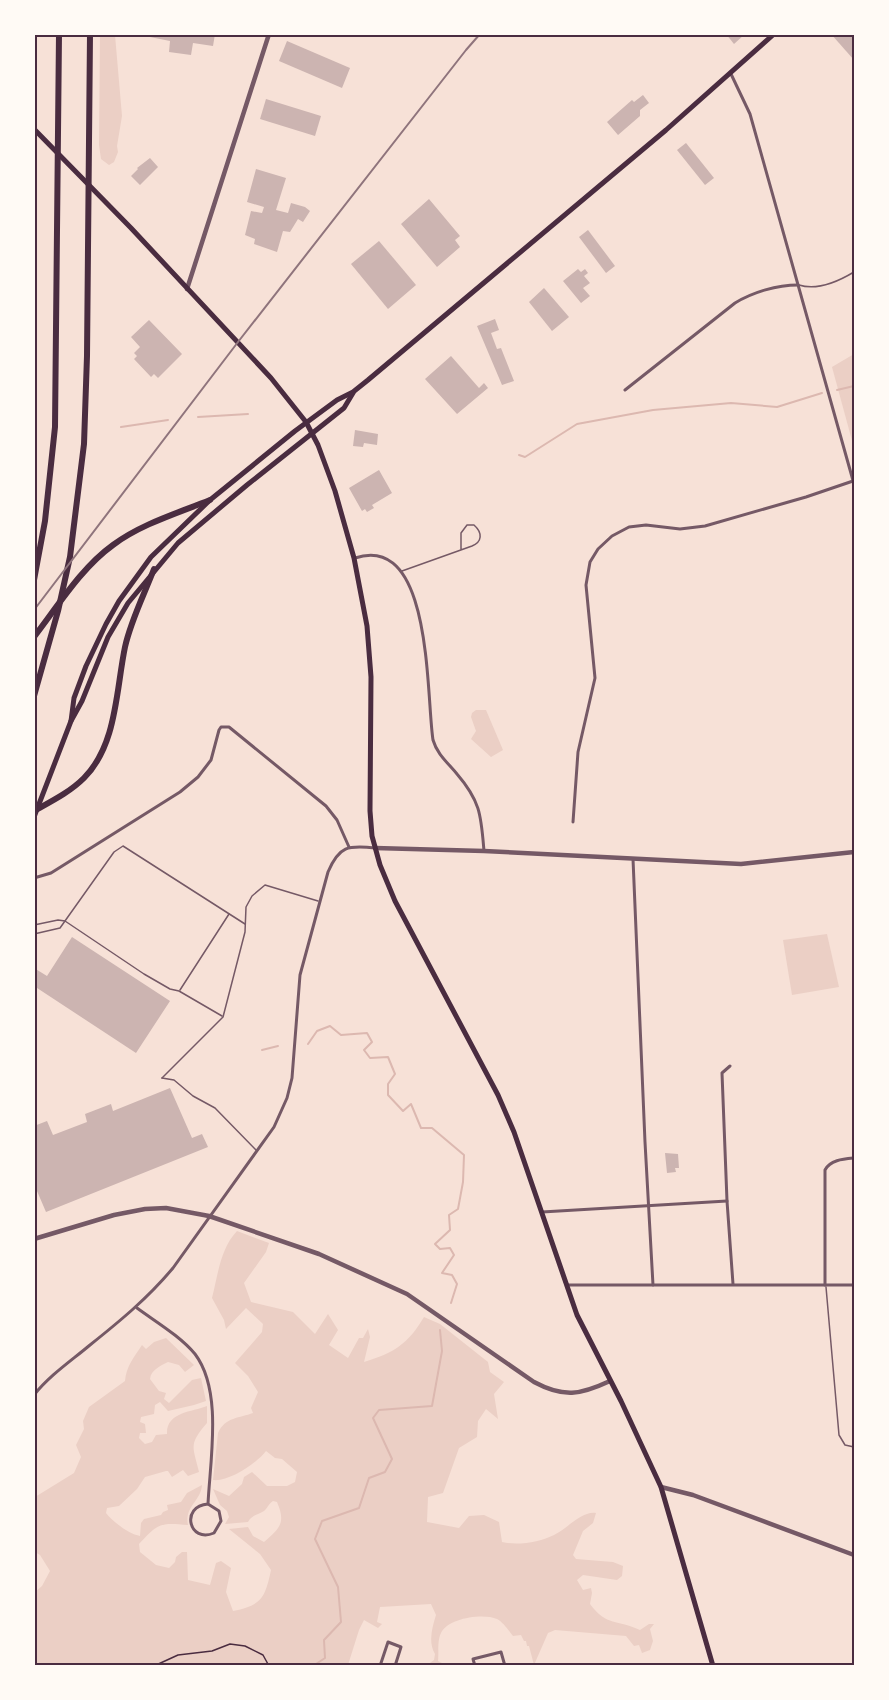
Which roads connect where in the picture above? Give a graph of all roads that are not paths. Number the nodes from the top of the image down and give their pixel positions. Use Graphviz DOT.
graph roads {
  1 [pos="59,34"];
  2 [pos="90,34"];
  3 [pos="269,34"];
  4 [pos="774,34"];
  5 [pos="731,74"];
  6 [pos="34,129"];
  7 [pos="855,272"];
  8 [pos="798,285"];
  9 [pos="187,288"];
  10 [pos="625,390"];
  11 [pos="353,392"];
  12 [pos="306,422"];
  13 [pos="313,432"];
  14 [pos="854,482"];
  15 [pos="210,500"];
  16 [pos="462,550"];
  17 [pos="354,558"];
  18 [pos="154,569"];
  19 [pos="402,571"];
  20 [pos="34,580"];
  21 [pos="34,637"];
  22 [pos="34,696"];
  23 [pos="71,721"];
  24 [pos="34,811"];
  25 [pos="34,817"];
  26 [pos="573,822"];
  27 [pos="348,847"];
  28 [pos="375,848"];
  29 [pos="484,851"];
  30 [pos="855,852"];
  31 [pos="633,859"];
  32 [pos="34,878"];
  33 [pos="320,901"];
  34 [pos="229,914"];
  35 [pos="65,921"];
  36 [pos="246,924"];
  37 [pos="34,925"];
  38 [pos="34,934"];
  39 [pos="179,991"];
  40 [pos="223,1017"];
  41 [pos="730,1066"];
  42 [pos="256,1150"];
  43 [pos="855,1158"];
  44 [pos="727,1201"];
  45 [pos="649,1206"];
  46 [pos="542,1212"];
  47 [pos="209,1215"];
  48 [pos="34,1239"];
  49 [pos="733,1284"];
  50 [pos="566,1285"];
  51 [pos="653,1285"];
  52 [pos="825,1285"];
  53 [pos="855,1285"];
  54 [pos="137,1308"];
  55 [pos="610,1381"];
  56 [pos="34,1395"];
  57 [pos="855,1447"];
  58 [pos="661,1487"];
  59 [pos="208,1504"];
  60 [pos="855,1555"];
  61 [pos="380,1665"];
  62 [pos="395,1665"];
  63 [pos="475,1665"];
  64 [pos="505,1665"];
  65 [pos="713,1665"];
  1 -- 20 [label="highway"];
  2 -- 22 [label="highway"];
  3 -- 9 [label="street"];
  4 -- 5 [label="main road"];
  5 -- 8 [label="street"];
  5 -- 11 [label="main road"];
  6 -- 9 [label="main road"];
  7 -- 8 [label="lane"];
  8 -- 10 [label="street"];
  8 -- 14 [label="street"];
  9 -- 12 [label="main road"];
  11 -- 12 [label="main road"];
  11 -- 13 [label="main road"];
  12 -- 13 [label="main road"];
  12 -- 15 [label="main road"];
  13 -- 17 [label="main road"];
  13 -- 18 [label="main road"];
  14 -- 26 [label="street"];
  15 -- 21 [label="highway"];
  15 -- 23 [label="main road"];
  16 -- 16 [label="lane"];
  16 -- 19 [label="lane"];
  17 -- 19 [label="street"];
  17 -- 28 [label="main road"];
  18 -- 23 [label="main road"];
  18 -- 24 [label="highway"];
  19 -- 29 [label="street"];
  23 -- 25 [label="main road"];
  27 -- 28 [label="street"];
  27 -- 32 [label="street"];
  27 -- 33 [label="street"];
  28 -- 29 [label="street"];
  28 -- 46 [label="main road"];
  29 -- 31 [label="street"];
  30 -- 31 [label="street"];
  31 -- 45 [label="street"];
  33 -- 36 [label="lane"];
  33 -- 42 [label="street"];
  34 -- 35 [label="lane"];
  34 -- 36 [label="lane"];
  34 -- 39 [label="lane"];
  35 -- 37 [label="lane"];
  35 -- 38 [label="lane"];
  35 -- 39 [label="lane"];
  36 -- 40 [label="lane"];
  39 -- 40 [label="lane"];
  40 -- 42 [label="lane"];
  41 -- 44 [label="street"];
  42 -- 47 [label="street"];
  43 -- 52 [label="street"];
  44 -- 45 [label="street"];
  44 -- 49 [label="street"];
  45 -- 46 [label="street"];
  45 -- 51 [label="street"];
  46 -- 50 [label="main road"];
  47 -- 48 [label="street"];
  47 -- 54 [label="street"];
  47 -- 55 [label="street"];
  49 -- 51 [label="street"];
  49 -- 52 [label="street"];
  50 -- 51 [label="street"];
  50 -- 55 [label="main road"];
  52 -- 53 [label="street"];
  52 -- 57 [label="lane"];
  54 -- 56 [label="street"];
  54 -- 59 [label="street"];
  55 -- 58 [label="main road"];
  58 -- 60 [label="street"];
  58 -- 65 [label="main road"];
  59 -- 59 [label="street"];
  61 -- 62 [label="street"];
  63 -- 64 [label="street"];
}
